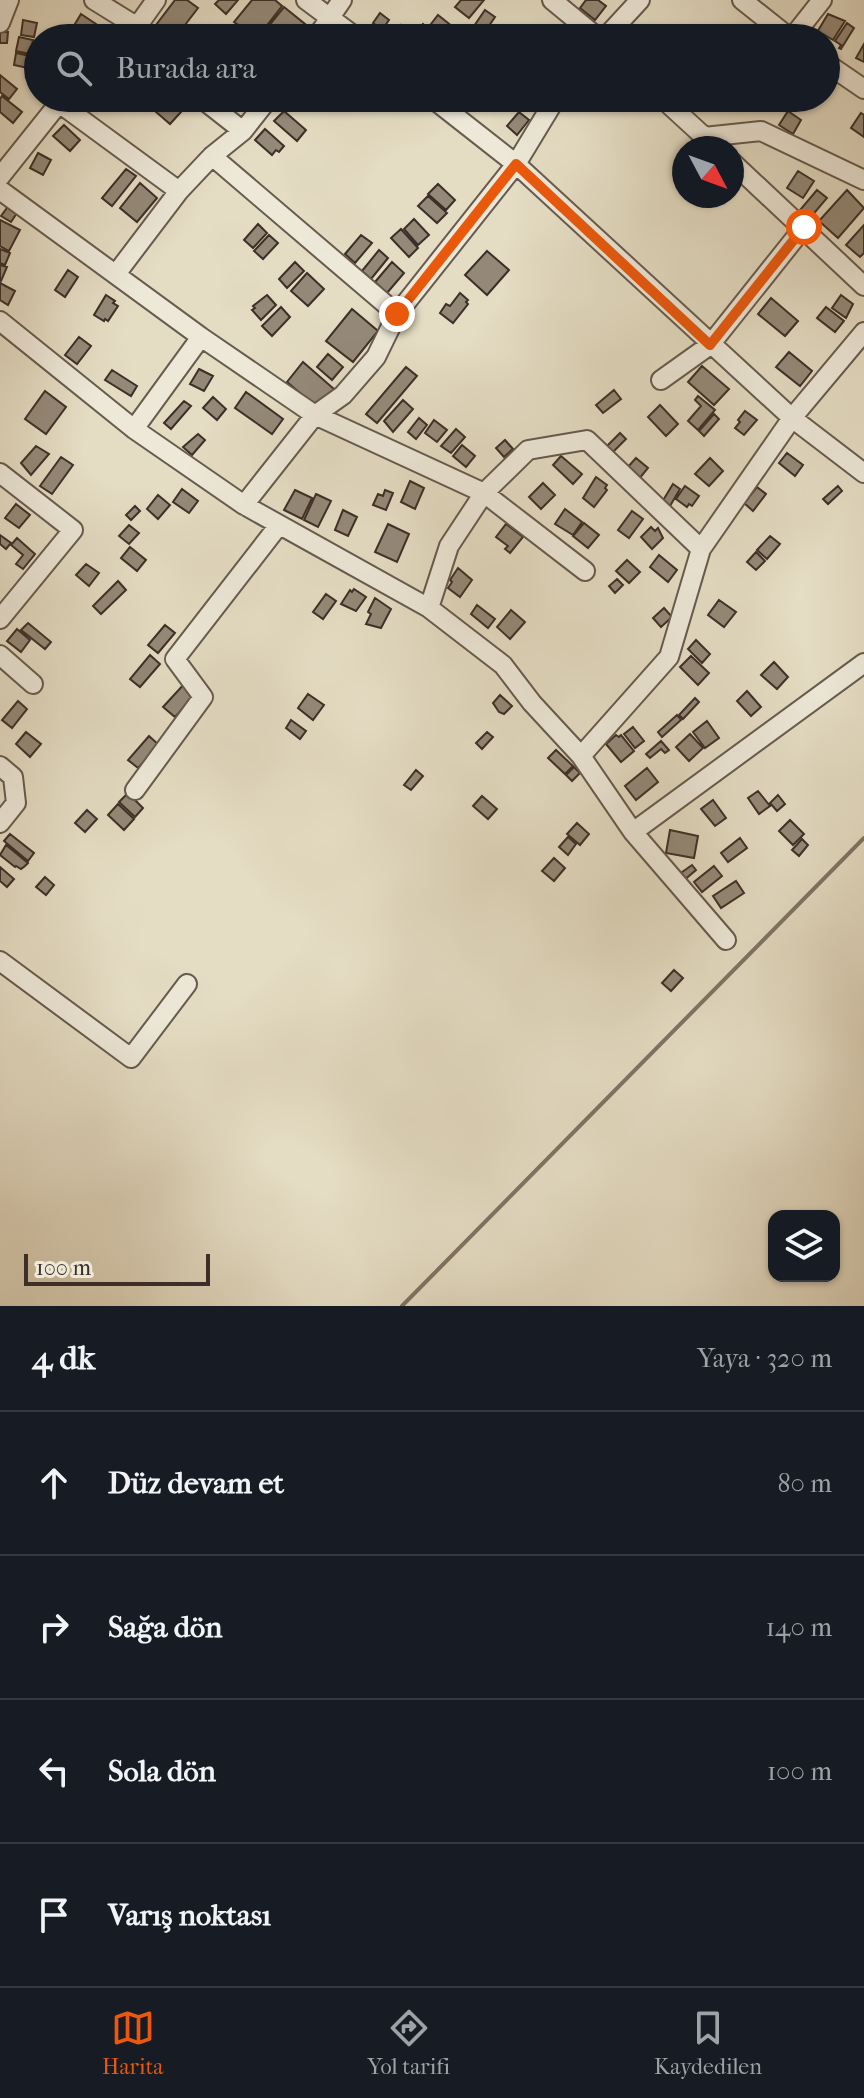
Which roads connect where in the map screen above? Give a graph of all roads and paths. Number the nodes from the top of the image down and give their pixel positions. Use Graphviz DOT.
graph roads {
  1 [pos="9,0"];
  2 [pos="94,0"];
  3 [pos="156,0"];
  4 [pos="306,0"];
  5 [pos="342,0"];
  6 [pos="552,0"];
  7 [pos="640,0"];
  8 [pos="742,0"];
  9 [pos="822,0"];
  10 [pos="332,18"];
  11 [pos="0,23"];
  12 [pos="122,24"];
  13 [pos="138,24"];
  14 [pos="327,24"];
  15 [pos="340,24"];
  16 [pos="581,24"];
  17 [pos="618,24"];
  18 [pos="773,24"];
  19 [pos="802,24"];
  20 [pos="840,73"];
  21 [pos="864,89"];
  22 [pos="51,112"];
  23 [pos="77,112"];
  24 [pos="219,112"];
  25 [pos="258,112"];
  26 [pos="450,112"];
  27 [pos="548,112"];
  28 [pos="677,112"];
  29 [pos="243,131"];
  30 [pos="703,136"];
  31 [pos="738,136"];
  32 [pos="212,156"];
  33 [pos="516,164"];
  34 [pos="744,173"];
  35 [pos="0,177"];
  36 [pos="864,180"];
  37 [pos="0,190"];
  38 [pos="179,191"];
  39 [pos="804,227"];
  40 [pos="116,274"];
  41 [pos="864,286"];
  42 [pos="397,314"];
  43 [pos="0,321"];
  44 [pos="864,332"];
  45 [pos="201,337"];
  46 [pos="710,345"];
  47 [pos="661,380"];
  48 [pos="315,415"];
  49 [pos="792,418"];
  50 [pos="134,429"];
  51 [pos="0,473"];
  52 [pos="864,473"];
  53 [pos="484,493"];
  54 [pos="244,505"];
  55 [pos="279,525"];
  56 [pos="701,549"];
  57 [pos="585,571"];
  58 [pos="429,608"];
  59 [pos="1,615"];
  60 [pos="0,655"];
  61 [pos="864,663"];
  62 [pos="33,684"];
  63 [pos="581,756"];
  64 [pos="0,766"];
  65 [pos="135,790"];
  66 [pos="0,823"];
  67 [pos="633,832"];
  68 [pos="726,940"];
  69 [pos="0,961"];
  70 [pos="187,984"];
  1 -- 11 [label="street"];
  2 -- 12 [label="street"];
  3 -- 13 [label="street"];
  4 -- 10 [label="street"];
  5 -- 10 [label="street"];
  6 -- 16 [label="street"];
  7 -- 17 [label="street"];
  8 -- 18 [label="street"];
  9 -- 19 [label="street"];
  10 -- 14 [label="street"];
  10 -- 15 [label="street"];
  20 -- 21 [label="street"];
  22 -- 35 [label="street"];
  23 -- 38 [label="street"];
  24 -- 29 [label="street"];
  25 -- 29 [label="street"];
  26 -- 33 [label="street"];
  27 -- 33 [label="street"];
  28 -- 30 [label="street"];
  29 -- 32 [label="street"];
  31 -- 36 [label="street"];
  32 -- 38 [label="street"];
  32 -- 42 [label="street"];
  33 -- 42 [label="street"];
  33 -- 46 [label="street"];
  34 -- 39 [label="street"];
  37 -- 40 [label="street"];
  38 -- 40 [label="street"];
  39 -- 41 [label="street"];
  39 -- 46 [label="street"];
  40 -- 45 [label="street"];
  42 -- 48 [label="street"];
  43 -- 50 [label="street"];
  44 -- 49 [label="street"];
  45 -- 48 [label="street"];
  45 -- 50 [label="street"];
  46 -- 47 [label="street"];
  46 -- 49 [label="street"];
  48 -- 53 [label="street"];
  48 -- 54 [label="street"];
  49 -- 52 [label="street"];
  49 -- 56 [label="street"];
  50 -- 54 [label="street"];
  51 -- 59 [label="street"];
  53 -- 56 [label="street"];
  53 -- 57 [label="street"];
  53 -- 58 [label="street"];
  54 -- 55 [label="street"];
  55 -- 58 [label="street"];
  55 -- 65 [label="street"];
  56 -- 63 [label="street"];
  58 -- 63 [label="street"];
  60 -- 62 [label="street"];
  61 -- 67 [label="street"];
  63 -- 67 [label="street"];
  64 -- 66 [label="street"];
  67 -- 68 [label="street"];
  69 -- 70 [label="street"];
}
